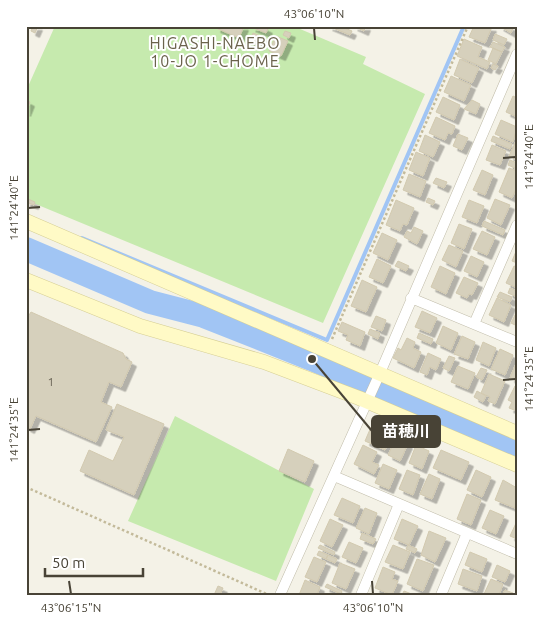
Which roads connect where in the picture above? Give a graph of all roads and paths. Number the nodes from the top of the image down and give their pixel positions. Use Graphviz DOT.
graph roads {
  1 [pos="468,26"];
  2 [pos="517,54"];
  3 [pos="26,221"];
  4 [pos="517,225"];
  5 [pos="26,280"];
  6 [pos="411,298"];
  7 [pos="474,324"];
  8 [pos="331,341"];
  9 [pos="517,342"];
  10 [pos="378,377"];
  11 [pos="368,399"];
  12 [pos="517,433"];
  13 [pos="517,465"];
  14 [pos="334,476"];
  15 [pos="26,487"];
  16 [pos="399,504"];
  17 [pos="467,533"];
  18 [pos="517,554"];
  19 [pos="269,595"];
  20 [pos="280,595"];
  21 [pos="361,595"];
  22 [pos="441,595"];
  1 -- 8 [label="path"];
  2 -- 6 [label="street"];
  3 -- 10 [label="street"];
  4 -- 7 [label="street"];
  5 -- 11 [label="street"];
  6 -- 7 [label="street"];
  6 -- 10 [label="street"];
  7 -- 9 [label="street"];
  10 -- 11 [label="street"];
  10 -- 12 [label="street"];
  11 -- 13 [label="street"];
  11 -- 14 [label="street"];
  14 -- 16 [label="street"];
  14 -- 20 [label="street"];
  15 -- 19 [label="path"];
  16 -- 17 [label="street"];
  16 -- 21 [label="street"];
  17 -- 18 [label="street"];
  17 -- 22 [label="street"];
}
